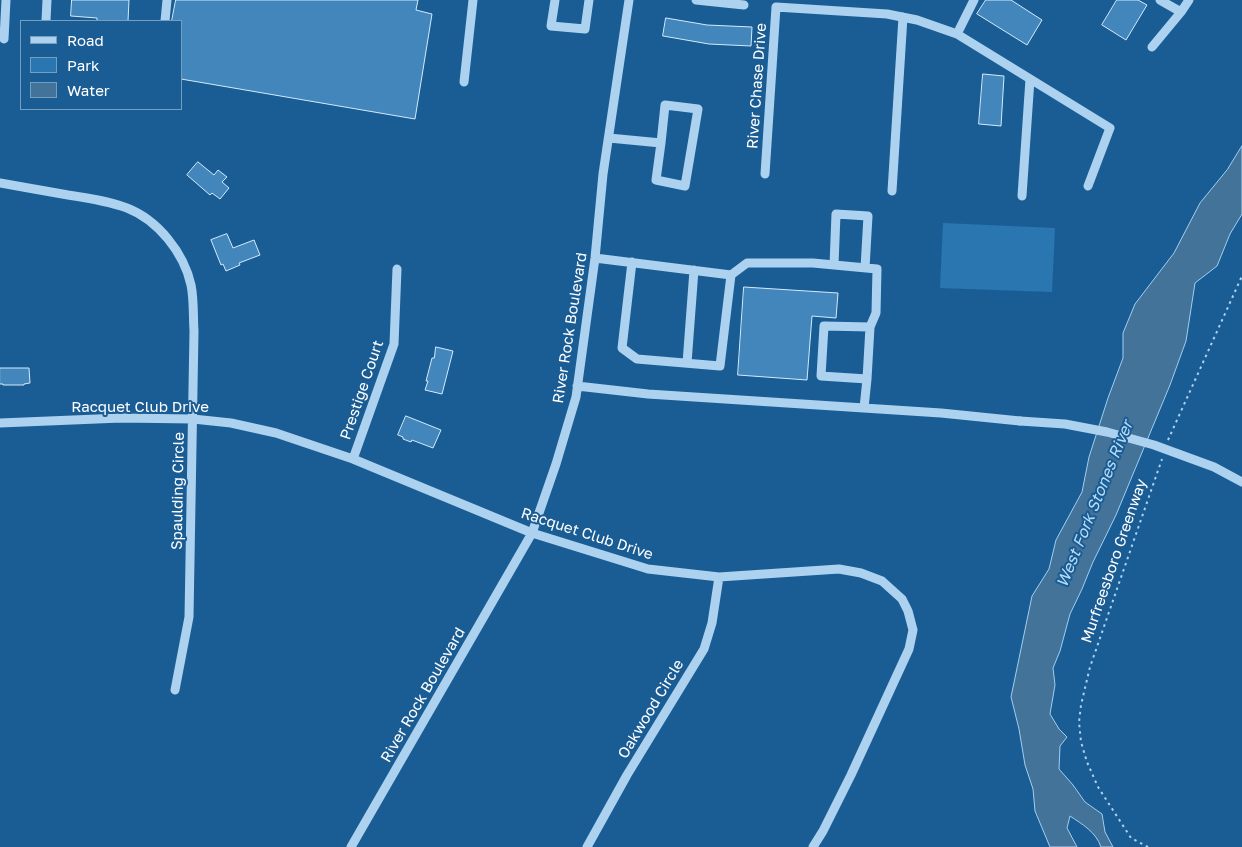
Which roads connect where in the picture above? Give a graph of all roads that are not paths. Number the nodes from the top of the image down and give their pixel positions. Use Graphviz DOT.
graph roads {
  1 [pos="6,0"];
  2 [pos="47,0"];
  3 [pos="167,0"];
  4 [pos="473,0"];
  5 [pos="555,0"];
  6 [pos="589,0"];
  7 [pos="629,0"];
  8 [pos="696,0"];
  9 [pos="974,0"];
  10 [pos="1160,0"];
  11 [pos="1188,0"];
  12 [pos="744,5"];
  13 [pos="1181,12"];
  14 [pos="904,17"];
  15 [pos="46,20"];
  16 [pos="165,20"];
  17 [pos="957,34"];
  18 [pos="4,39"];
  19 [pos="1152,47"];
  20 [pos="1030,79"];
  21 [pos="464,82"];
  22 [pos="609,138"];
  23 [pos="661,143"];
  24 [pos="765,174"];
  25 [pos="0,183"];
  26 [pos="1088,186"];
  27 [pos="892,192"];
  28 [pos="1022,196"];
  29 [pos="595,258"];
  30 [pos="632,262"];
  31 [pos="834,265"];
  32 [pos="866,268"];
  33 [pos="397,269"];
  34 [pos="694,270"];
  35 [pos="732,275"];
  36 [pos="870,327"];
  37 [pos="686,363"];
  38 [pos="867,379"];
  39 [pos="577,386"];
  40 [pos="864,408"];
  41 [pos="193,419"];
  42 [pos="0,423"];
  43 [pos="353,459"];
  44 [pos="1242,482"];
  45 [pos="532,533"];
  46 [pos="719,577"];
  47 [pos="175,690"];
  48 [pos="351,847"];
  49 [pos="587,847"];
  50 [pos="814,847"];
  1 -- 18 [label="street"];
  2 -- 15 [label="street"];
  3 -- 16 [label="street"];
  4 -- 21 [label="street"];
  5 -- 6 [label="street"];
  7 -- 22 [label="street, River Rock Boulevard"];
  8 -- 12 [label="street"];
  9 -- 17 [label="street"];
  10 -- 13 [label="street"];
  11 -- 13 [label="street"];
  13 -- 19 [label="street"];
  14 -- 17 [label="street, River Chase Drive"];
  14 -- 24 [label="street, River Chase Drive"];
  14 -- 27 [label="street"];
  17 -- 20 [label="street, River Chase Drive"];
  20 -- 26 [label="street, River Chase Drive"];
  20 -- 28 [label="street"];
  22 -- 23 [label="street"];
  22 -- 29 [label="street, River Rock Boulevard"];
  23 -- 23 [label="street"];
  25 -- 41 [label="street, Spaulding Circle"];
  29 -- 30 [label="street"];
  29 -- 39 [label="street, River Rock Boulevard"];
  30 -- 34 [label="street"];
  30 -- 37 [label="street"];
  31 -- 32 [label="street"];
  31 -- 32 [label="street"];
  31 -- 35 [label="street"];
  32 -- 36 [label="street"];
  33 -- 43 [label="street, Prestige Court"];
  34 -- 35 [label="street"];
  34 -- 37 [label="street"];
  35 -- 37 [label="street"];
  36 -- 38 [label="street"];
  36 -- 38 [label="street"];
  38 -- 40 [label="street"];
  39 -- 40 [label="street"];
  39 -- 45 [label="street, River Rock Boulevard"];
  40 -- 44 [label="street, bridge"];
  41 -- 42 [label="street, Racquet Club Drive"];
  41 -- 43 [label="street, Racquet Club Drive"];
  41 -- 47 [label="street, Spaulding Circle"];
  43 -- 45 [label="street, Racquet Club Drive"];
  45 -- 46 [label="street, Racquet Club Drive"];
  45 -- 48 [label="street, River Rock Boulevard"];
  46 -- 49 [label="street, Oakwood Circle"];
  46 -- 50 [label="street, Racquet Club Drive"];
}
